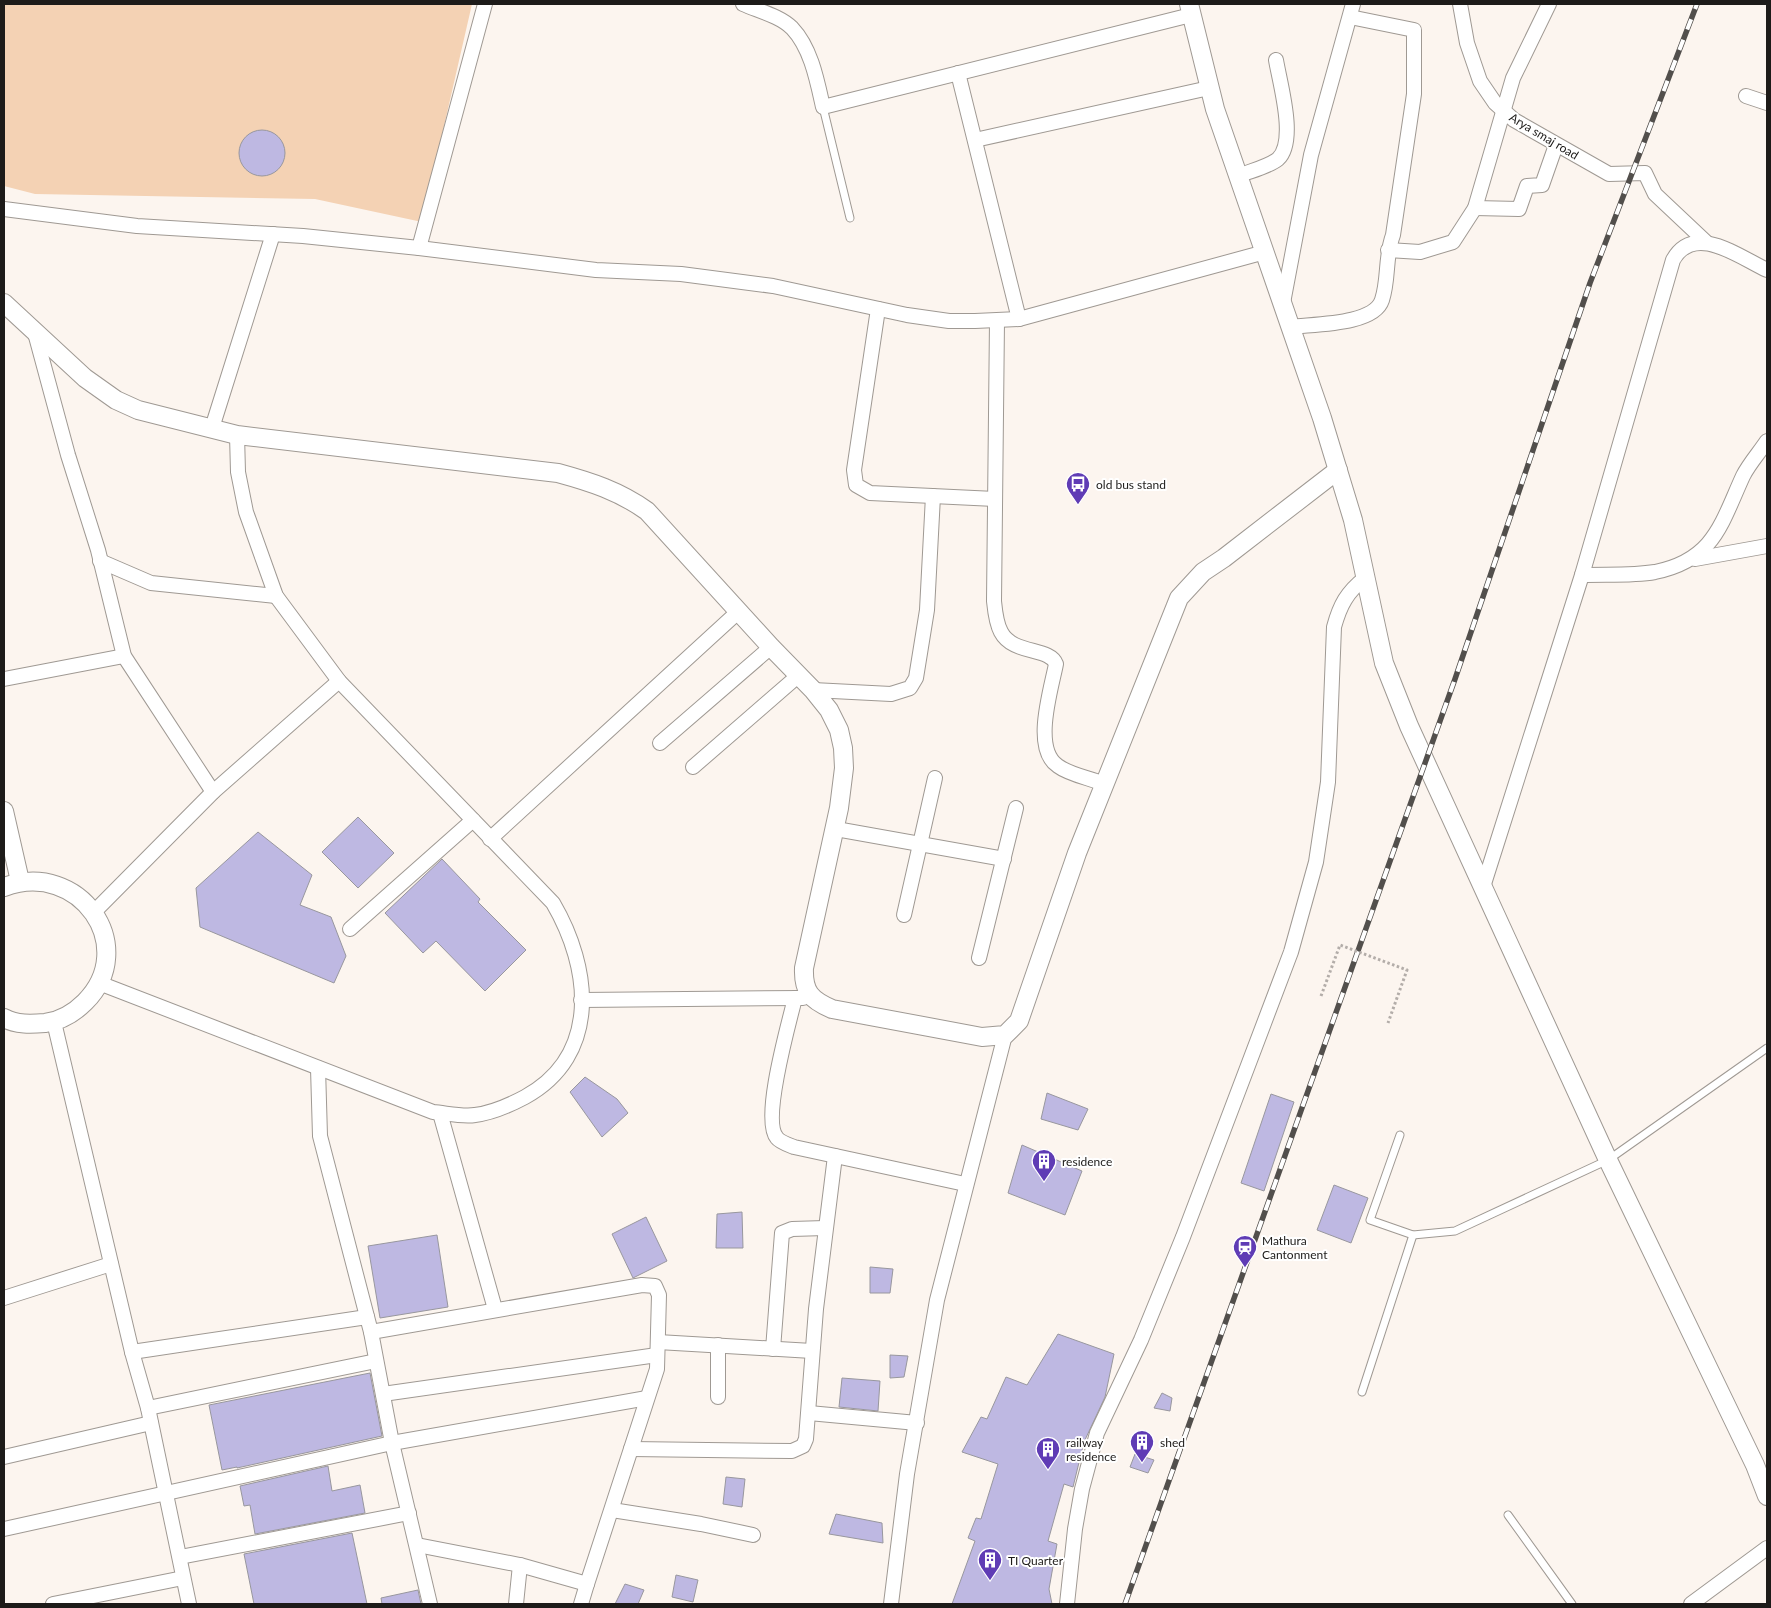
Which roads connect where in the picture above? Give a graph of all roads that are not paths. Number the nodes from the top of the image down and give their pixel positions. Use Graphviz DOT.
graph roads {
  1 [pos="485,4"];
  2 [pos="743,4"];
  3 [pos="1460,4"];
  4 [pos="1549,4"];
  5 [pos="1190,9"];
  6 [pos="1352,10"];
  7 [pos="1276,60"];
  8 [pos="958,73"];
  9 [pos="1209,88"];
  10 [pos="1746,96"];
  11 [pos="1767,104"];
  12 [pos="823,107"];
  13 [pos="1502,110"];
  14 [pos="975,140"];
  15 [pos="1556,144"];
  16 [pos="1238,176"];
  17 [pos="4,208"];
  18 [pos="1475,208"];
  19 [pos="850,218"];
  20 [pos="273,234"];
  21 [pos="1706,242"];
  22 [pos="419,248"];
  23 [pos="1388,250"];
  24 [pos="1265,252"];
  25 [pos="1767,270"];
  26 [pos="4,303"];
  27 [pos="1283,303"];
  28 [pos="878,309"];
  29 [pos="1019,319"];
  30 [pos="997,321"];
  31 [pos="1291,327"];
  32 [pos="35,333"];
  33 [pos="212,428"];
  34 [pos="237,435"];
  35 [pos="1767,441"];
  36 [pos="1338,470"];
  37 [pos="933,496"];
  38 [pos="995,499"];
  39 [pos="1767,546"];
  40 [pos="1686,560"];
  41 [pos="100,561"];
  42 [pos="1582,575"];
  43 [pos="1365,578"];
  44 [pos="276,596"];
  45 [pos="739,611"];
  46 [pos="771,647"];
  47 [pos="124,656"];
  48 [pos="799,675"];
  49 [pos="4,678"];
  50 [pos="339,682"];
  51 [pos="814,690"];
  52 [pos="660,743"];
  53 [pos="693,767"];
  54 [pos="935,778"];
  55 [pos="1104,784"];
  56 [pos="213,792"];
  57 [pos="1016,808"];
  58 [pos="4,811"];
  59 [pos="472,820"];
  60 [pos="836,829"];
  61 [pos="490,839"];
  62 [pos="921,844"];
  63 [pos="1004,859"];
  64 [pos="12,884"];
  65 [pos="1484,887"];
  66 [pos="93,913"];
  67 [pos="904,914"];
  68 [pos="350,929"];
  69 [pos="979,958"];
  70 [pos="99,983"];
  71 [pos="803,998"];
  72 [pos="581,1000"];
  73 [pos="4,1018"];
  74 [pos="54,1022"];
  75 [pos="1005,1036"];
  76 [pos="1767,1048"];
  77 [pos="318,1068"];
  78 [pos="440,1113"];
  79 [pos="1400,1135"];
  80 [pos="835,1156"];
  81 [pos="1608,1160"];
  82 [pos="965,1184"];
  83 [pos="825,1228"];
  84 [pos="1414,1235"];
  85 [pos="111,1264"];
  86 [pos="4,1298"];
  87 [pos="495,1309"];
  88 [pos="367,1317"];
  89 [pos="371,1332"];
  90 [pos="718,1345"];
  91 [pos="657,1348"];
  92 [pos="773,1349"];
  93 [pos="812,1351"];
  94 [pos="132,1352"];
  95 [pos="376,1361"];
  96 [pos="1362,1392"];
  97 [pos="383,1394"];
  98 [pos="718,1397"];
  99 [pos="647,1398"];
  100 [pos="148,1408"];
  101 [pos="809,1413"];
  102 [pos="151,1423"];
  103 [pos="917,1423"];
  104 [pos="392,1443"];
  105 [pos="630,1449"];
  106 [pos="4,1457"];
  107 [pos="165,1492"];
  108 [pos="1767,1496"];
  109 [pos="612,1510"];
  110 [pos="410,1513"];
  111 [pos="1508,1515"];
  112 [pos="4,1530"];
  113 [pos="753,1535"];
  114 [pos="417,1545"];
  115 [pos="1767,1548"];
  116 [pos="180,1557"];
  117 [pos="520,1565"];
  118 [pos="183,1578"];
  119 [pos="587,1584"];
  120 [pos="53,1604"];
  121 [pos="189,1604"];
  122 [pos="430,1604"];
  123 [pos="516,1604"];
  124 [pos="581,1604"];
  125 [pos="891,1604"];
  126 [pos="1067,1604"];
  127 [pos="1572,1604"];
  128 [pos="1691,1604"];
  1 -- 22 [label="street"];
  2 -- 12 [label="street"];
  3 -- 13 [label="street, Arya smaj road"];
  4 -- 13 [label="street"];
  5 -- 8 [label="street"];
  5 -- 9 [label="street"];
  6 -- 23 [label="street"];
  6 -- 27 [label="street"];
  7 -- 16 [label="street"];
  8 -- 12 [label="street"];
  8 -- 14 [label="street"];
  9 -- 14 [label="street"];
  9 -- 16 [label="street"];
  10 -- 11 [label="street"];
  12 -- 19 [label="lane"];
  13 -- 15 [label="street, Arya smaj road"];
  13 -- 18 [label="street"];
  14 -- 29 [label="street"];
  15 -- 18 [label="street"];
  15 -- 21 [label="street, Arya smaj road"];
  16 -- 24 [label="street"];
  17 -- 20 [label="street"];
  18 -- 23 [label="street"];
  20 -- 22 [label="street"];
  20 -- 33 [label="street"];
  21 -- 25 [label="street"];
  21 -- 42 [label="street"];
  22 -- 28 [label="street"];
  23 -- 31 [label="street"];
  24 -- 27 [label="street"];
  24 -- 29 [label="street"];
  26 -- 32 [label="street"];
  27 -- 31 [label="street"];
  28 -- 30 [label="street"];
  28 -- 37 [label="street"];
  29 -- 30 [label="street"];
  30 -- 38 [label="street"];
  31 -- 36 [label="street"];
  32 -- 33 [label="street"];
  32 -- 41 [label="street"];
  33 -- 34 [label="street"];
  34 -- 44 [label="street"];
  34 -- 45 [label="street"];
  35 -- 40 [label="street"];
  36 -- 43 [label="street"];
  36 -- 55 [label="street"];
  37 -- 38 [label="street"];
  37 -- 51 [label="street"];
  38 -- 55 [label="street"];
  39 -- 40 [label="street"];
  40 -- 42 [label="street"];
  41 -- 44 [label="street"];
  41 -- 47 [label="street"];
  42 -- 65 [label="street"];
  43 -- 65 [label="street"];
  43 -- 126 [label="street"];
  44 -- 50 [label="street"];
  45 -- 46 [label="street"];
  45 -- 61 [label="street"];
  46 -- 48 [label="street"];
  46 -- 52 [label="street"];
  47 -- 49 [label="street"];
  47 -- 56 [label="street"];
  48 -- 51 [label="street"];
  48 -- 53 [label="street"];
  50 -- 56 [label="street"];
  50 -- 59 [label="street"];
  51 -- 60 [label="street"];
  54 -- 62 [label="street"];
  55 -- 75 [label="street"];
  56 -- 66 [label="street"];
  57 -- 63 [label="street"];
  58 -- 64 [label="street"];
  59 -- 61 [label="street"];
  59 -- 68 [label="street"];
  60 -- 62 [label="street"];
  60 -- 71 [label="street"];
  61 -- 72 [label="street"];
  62 -- 63 [label="street"];
  62 -- 67 [label="street"];
  63 -- 69 [label="street"];
  64 -- 66 [label="street"];
  65 -- 81 [label="street"];
  66 -- 70 [label="street"];
  70 -- 74 [label="street"];
  70 -- 77 [label="street"];
  71 -- 72 [label="street"];
  71 -- 75 [label="street"];
  71 -- 80 [label="street"];
  72 -- 78 [label="street"];
  73 -- 74 [label="street"];
  74 -- 85 [label="street"];
  75 -- 82 [label="street"];
  76 -- 81 [label="lane"];
  77 -- 78 [label="street"];
  77 -- 88 [label="street"];
  78 -- 87 [label="street"];
  79 -- 84 [label="lane"];
  80 -- 82 [label="street"];
  80 -- 83 [label="street"];
  81 -- 84 [label="lane"];
  81 -- 108 [label="street"];
  82 -- 103 [label="street"];
  83 -- 92 [label="street"];
  83 -- 93 [label="street"];
  84 -- 96 [label="lane"];
  85 -- 86 [label="street"];
  85 -- 94 [label="street"];
  87 -- 89 [label="street"];
  87 -- 91 [label="street"];
  88 -- 89 [label="street"];
  88 -- 94 [label="street"];
  89 -- 95 [label="street"];
  90 -- 91 [label="street"];
  90 -- 92 [label="street"];
  90 -- 98 [label="street"];
  91 -- 97 [label="street"];
  91 -- 99 [label="street"];
  92 -- 93 [label="street"];
  93 -- 101 [label="street"];
  94 -- 100 [label="street"];
  95 -- 97 [label="street"];
  95 -- 100 [label="street"];
  97 -- 104 [label="street"];
  99 -- 104 [label="street"];
  99 -- 105 [label="street"];
  100 -- 102 [label="street"];
  101 -- 103 [label="street"];
  101 -- 105 [label="street"];
  102 -- 106 [label="street"];
  102 -- 107 [label="street"];
  103 -- 125 [label="street"];
  104 -- 107 [label="street"];
  104 -- 110 [label="street"];
  105 -- 109 [label="street"];
  107 -- 112 [label="street"];
  107 -- 116 [label="street"];
  109 -- 113 [label="street"];
  109 -- 119 [label="street"];
  110 -- 114 [label="street"];
  110 -- 116 [label="street"];
  111 -- 127 [label="lane"];
  114 -- 117 [label="street"];
  114 -- 122 [label="street"];
  115 -- 128 [label="street"];
  116 -- 118 [label="street"];
  117 -- 119 [label="street"];
  117 -- 123 [label="street"];
  118 -- 120 [label="street"];
  118 -- 121 [label="street"];
  119 -- 124 [label="street"];
}
